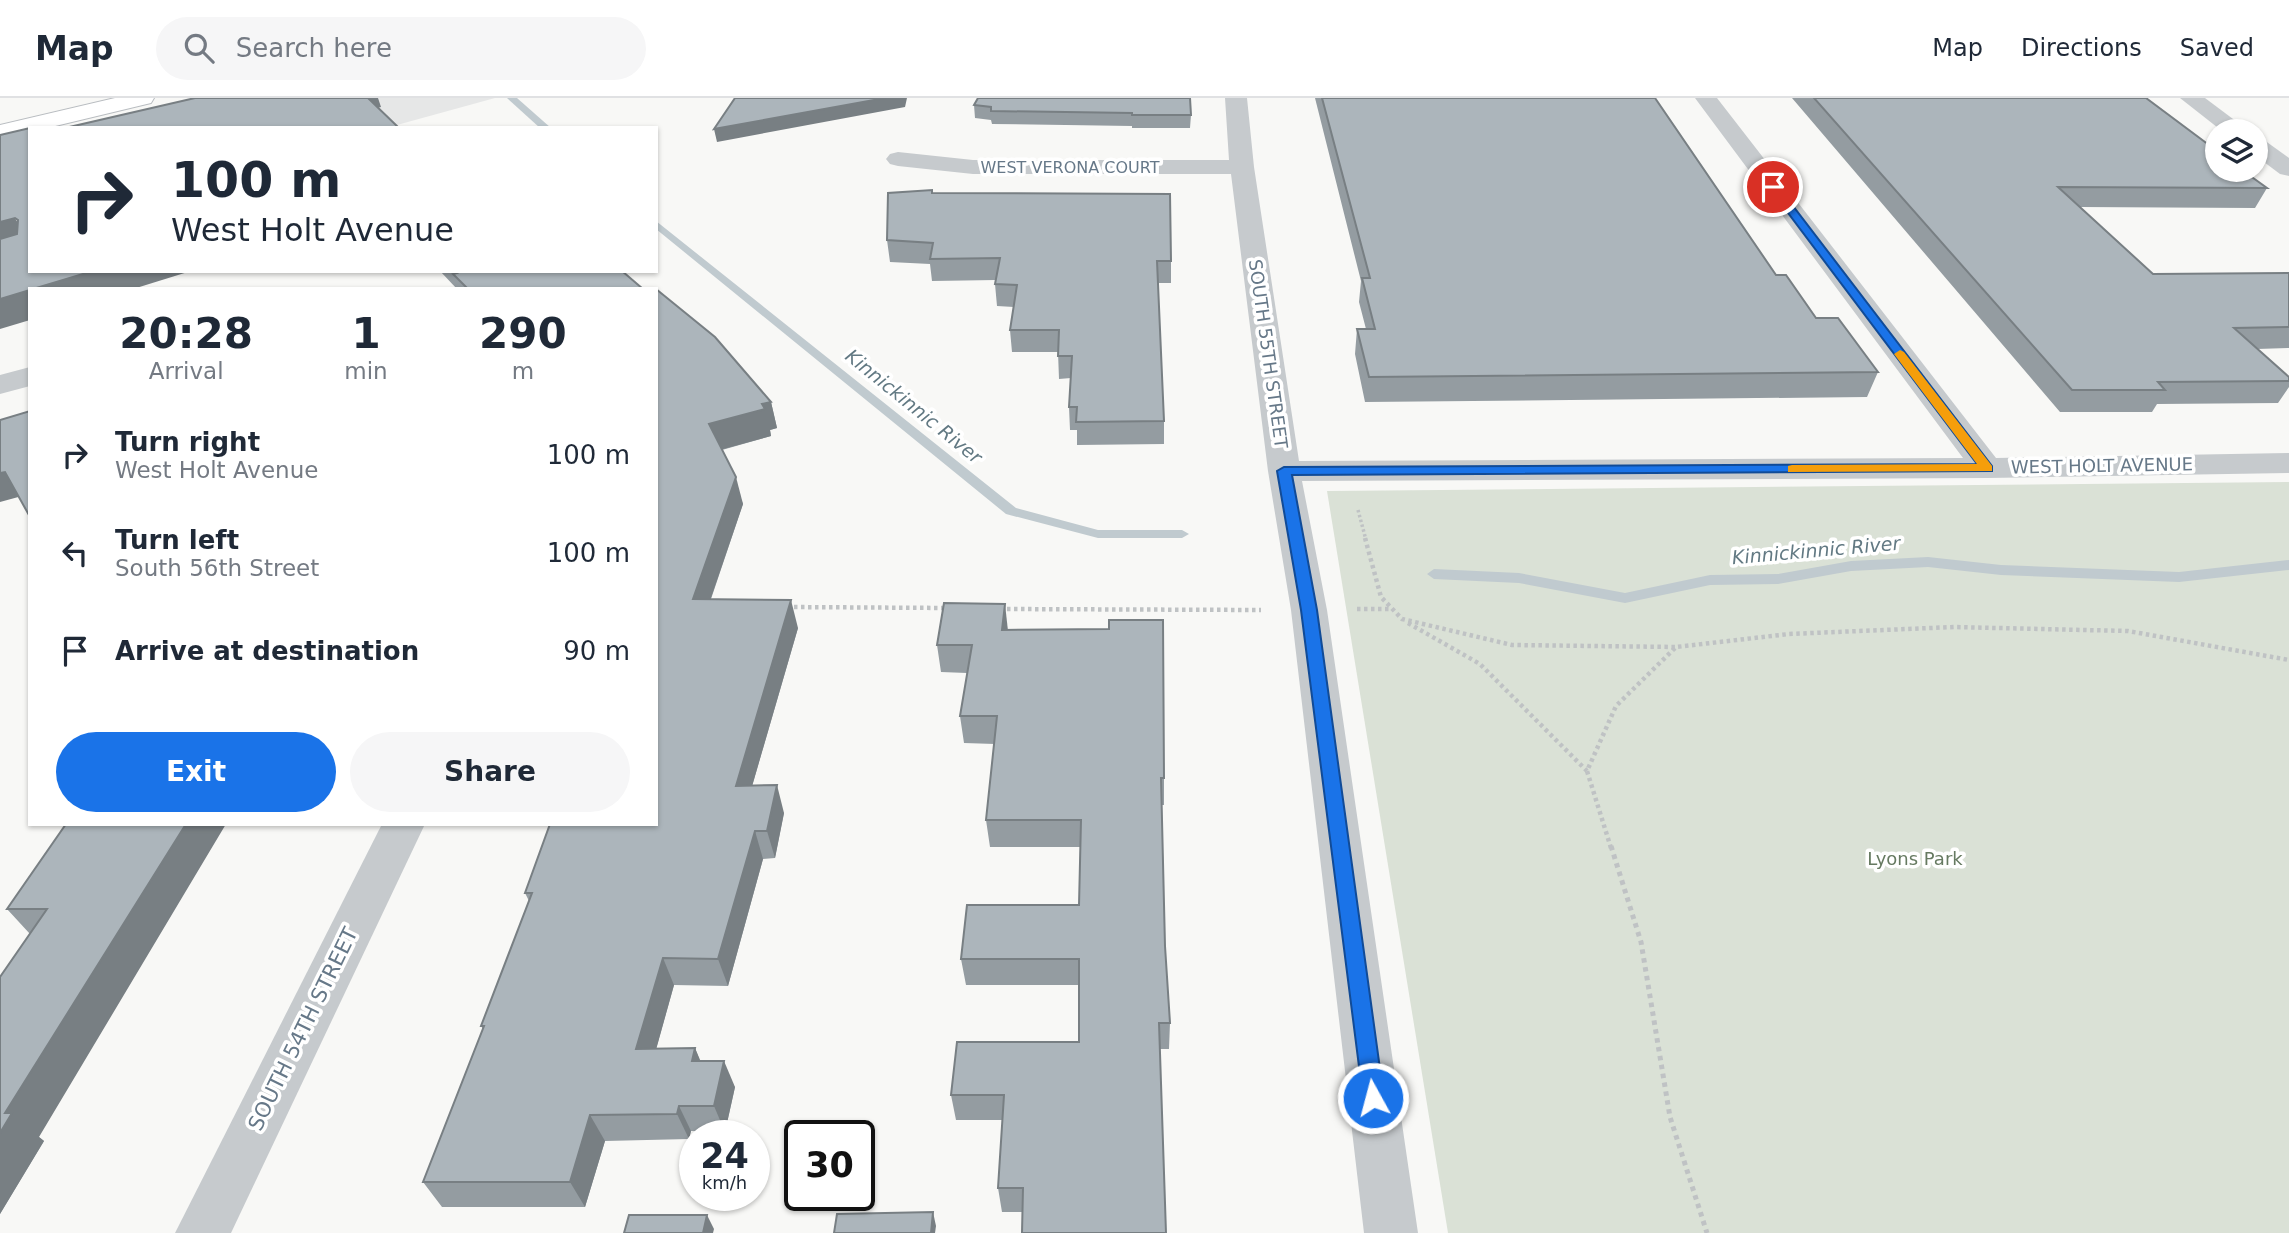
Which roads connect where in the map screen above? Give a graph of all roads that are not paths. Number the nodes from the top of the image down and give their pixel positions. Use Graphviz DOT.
graph roads {
  1 [pos="143,98"];
  2 [pos="1236,98"];
  3 [pos="1706,98"];
  4 [pos="2191,98"];
  5 [pos="2220,119"];
  6 [pos="0,132"];
  7 [pos="2268,154"];
  8 [pos="898,159"];
  9 [pos="1242,167"];
  10 [pos="2289,169"];
  11 [pos="28,377"];
  12 [pos="0,385"];
  13 [pos="2289,463"];
  14 [pos="1987,468"];
  15 [pos="1284,471"];
  16 [pos="403,826"];
  17 [pos="202,1233"];
  18 [pos="1391,1233"];
  1 -- 6 [label="main road"];
  2 -- 9 [label="street, SOUTH 55TH STREET"];
  3 -- 14 [label="street"];
  4 -- 5 [label="street"];
  7 -- 10 [label="street"];
  8 -- 9 [label="street, WEST VERONA COURT"];
  9 -- 15 [label="street, SOUTH 55TH STREET"];
  11 -- 12 [label="street"];
  13 -- 14 [label="street, WEST HOLT AVENUE"];
  14 -- 15 [label="street, WEST HOLT AVENUE"];
  15 -- 18 [label="street, SOUTH 55TH STREET"];
  16 -- 17 [label="street, SOUTH 54TH STREET"];
}
